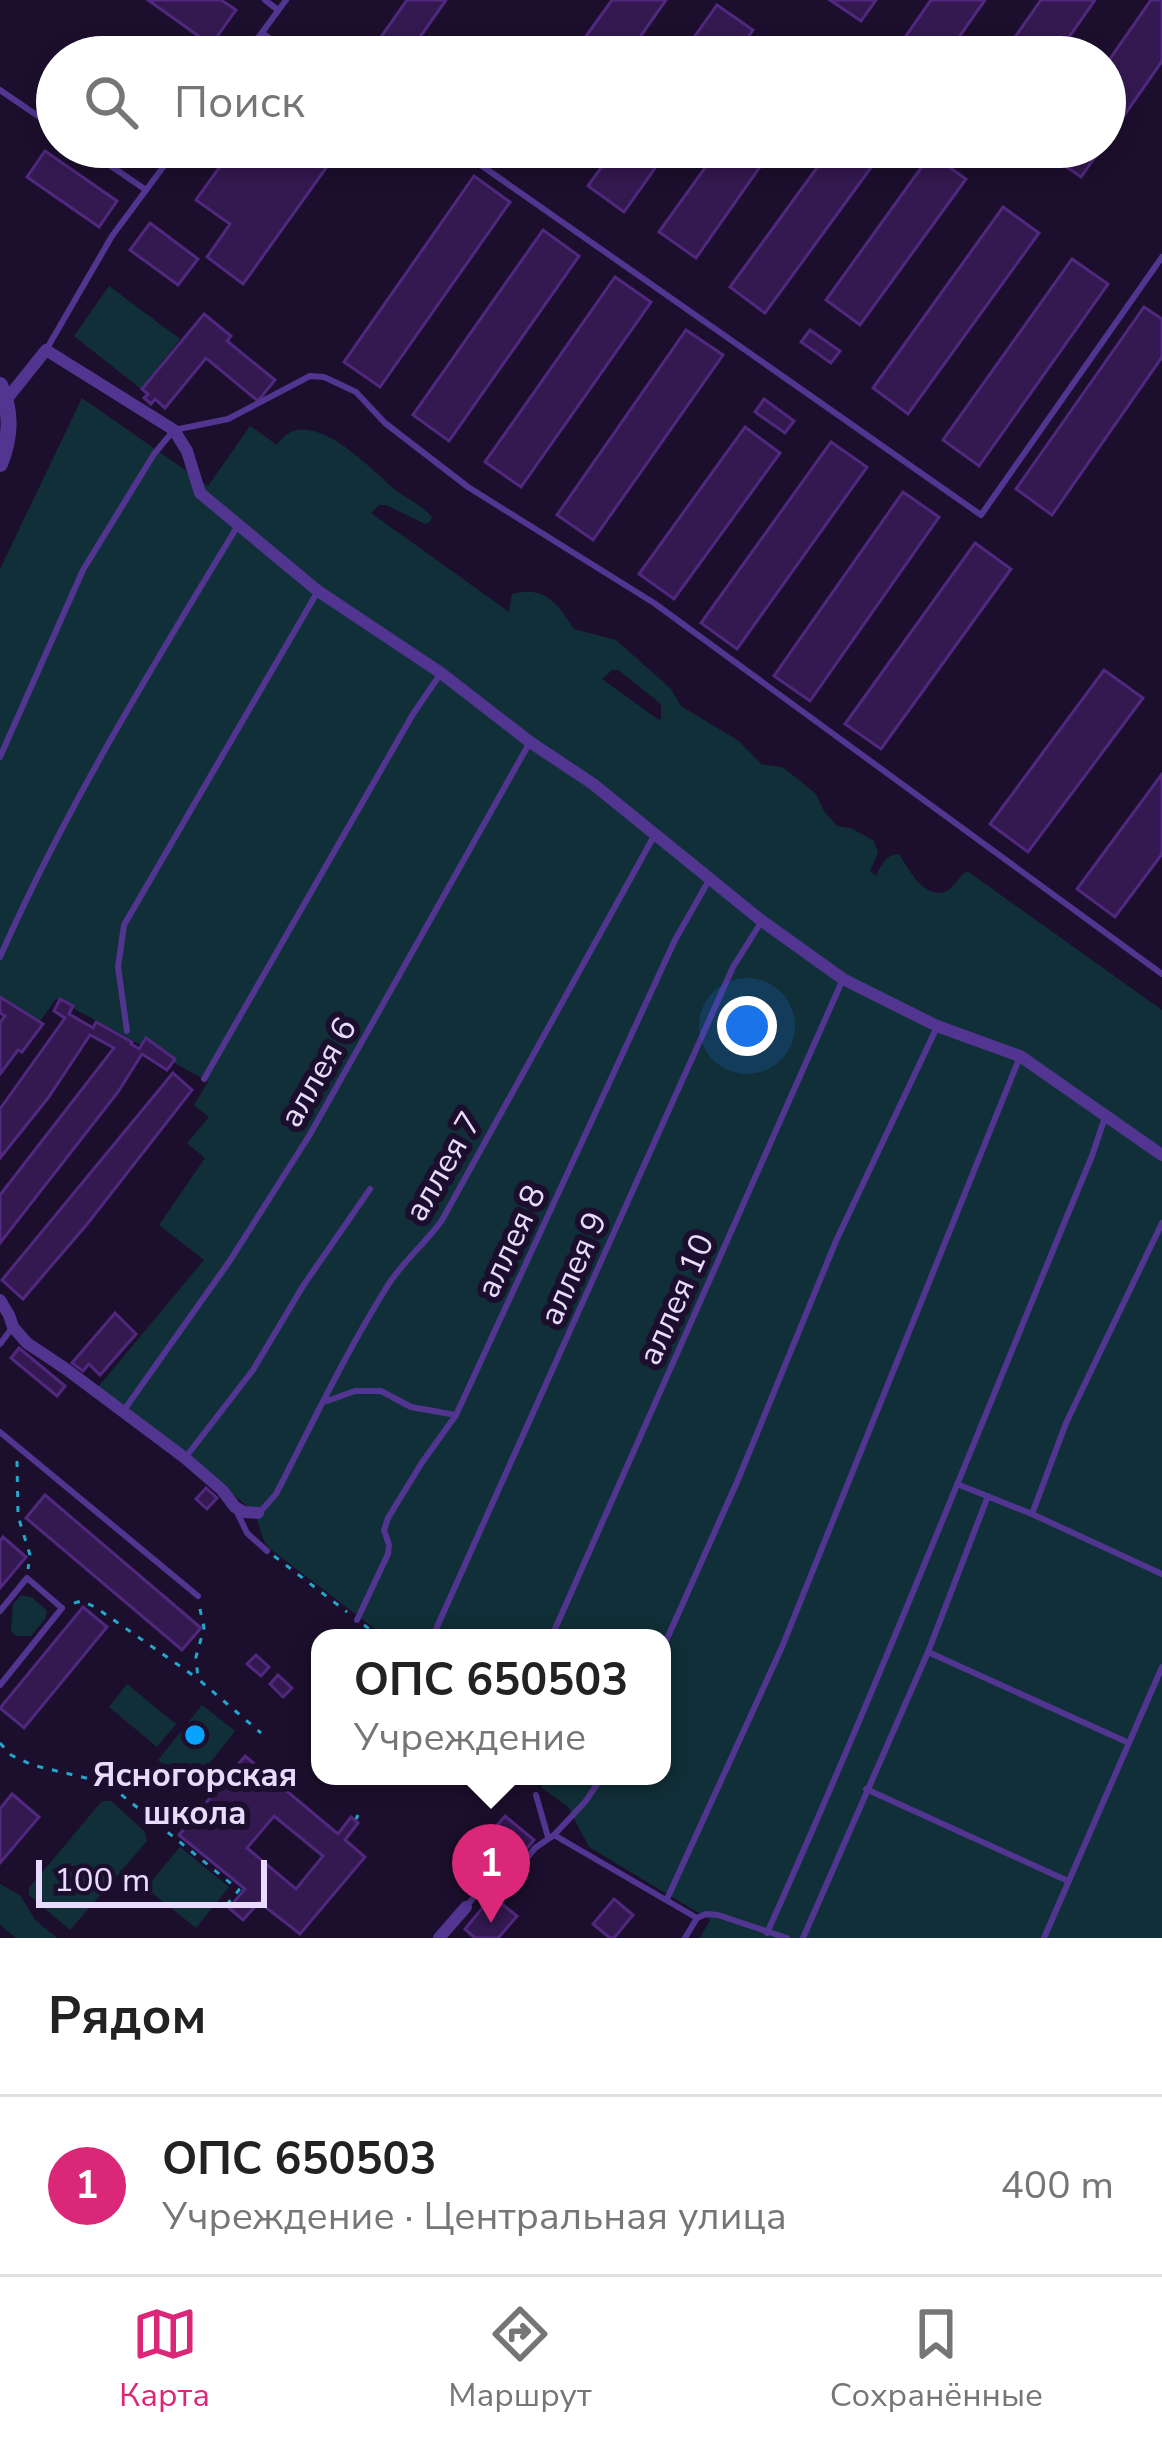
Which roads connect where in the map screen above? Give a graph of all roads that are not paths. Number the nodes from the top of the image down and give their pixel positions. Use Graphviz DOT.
graph roads {
  1 [pos="265,0"];
  2 [pos="286,0"];
  3 [pos="278,10"];
  4 [pos="262,33"];
  5 [pos="260,36"];
  6 [pos="266,36"];
  7 [pos="0,90"];
  8 [pos="36,115"];
  9 [pos="114,168"];
  10 [pos="162,168"];
  11 [pos="485,168"];
  12 [pos="146,190"];
  13 [pos="1162,257"];
  14 [pos="46,350"];
  15 [pos="4,406"];
  16 [pos="174,430"];
  17 [pos="0,464"];
  18 [pos="239,524"];
  19 [pos="318,591"];
  20 [pos="441,673"];
  21 [pos="530,742"];
  22 [pos="0,757"];
  23 [pos="656,833"];
  24 [pos="710,878"];
  25 [pos="763,921"];
  26 [pos="0,957"];
  27 [pos="1162,974"];
  28 [pos="843,979"];
  29 [pos="937,1026"];
  30 [pos="127,1030"];
  31 [pos="1020,1056"];
  32 [pos="204,1079"];
  33 [pos="1106,1113"];
  34 [pos="1162,1155"];
  35 [pos="370,1189"];
  36 [pos="1162,1223"];
  37 [pos="0,1300"];
  38 [pos="13,1327"];
  39 [pos="0,1344"];
  40 [pos="324,1402"];
  41 [pos="122,1412"];
  42 [pos="456,1415"];
  43 [pos="0,1432"];
  44 [pos="185,1458"];
  45 [pos="956,1484"];
  46 [pos="988,1496"];
  47 [pos="235,1507"];
  48 [pos="258,1513"];
  49 [pos="1032,1514"];
  50 [pos="267,1551"];
  51 [pos="1162,1574"];
  52 [pos="198,1596"];
  53 [pos="0,1611"];
  54 [pos="357,1620"];
  55 [pos="436,1629"];
  56 [pos="555,1629"];
  57 [pos="671,1630"];
  58 [pos="928,1652"];
  59 [pos="1162,1667"];
  60 [pos="0,1685"];
  61 [pos="1129,1742"];
  62 [pos="597,1785"];
  63 [pos="866,1789"];
  64 [pos="536,1795"];
  65 [pos="551,1837"];
  66 [pos="1068,1881"];
  67 [pos="667,1900"];
  68 [pos="466,1906"];
  69 [pos="697,1918"];
  70 [pos="767,1934"];
  71 [pos="440,1938"];
  72 [pos="685,1938"];
  73 [pos="788,1938"];
  74 [pos="802,1938"];
  75 [pos="1044,1938"];
  1 -- 3 [label="lane"];
  2 -- 3 [label="lane"];
  3 -- 4 [label="lane"];
  4 -- 5 [label="lane"];
  4 -- 6 [label="lane"];
  7 -- 8 [label="lane"];
  9 -- 12 [label="lane"];
  10 -- 12 [label="lane"];
  11 -- 13 [label="lane"];
  12 -- 14 [label="lane"];
  14 -- 15 [label="street"];
  14 -- 16 [label="street"];
  15 -- 17 [label="street"];
  16 -- 18 [label="street"];
  16 -- 22 [label="lane"];
  16 -- 27 [label="lane"];
  18 -- 19 [label="street"];
  18 -- 26 [label="lane"];
  19 -- 20 [label="street"];
  19 -- 30 [label="lane"];
  20 -- 21 [label="street"];
  20 -- 32 [label="lane"];
  21 -- 23 [label="street"];
  21 -- 41 [label="lane, аллея 6"];
  23 -- 24 [label="street"];
  23 -- 40 [label="lane, аллея 7"];
  24 -- 25 [label="street"];
  24 -- 42 [label="lane, аллея 8"];
  25 -- 28 [label="street"];
  25 -- 55 [label="lane, аллея 9"];
  28 -- 29 [label="street"];
  28 -- 56 [label="lane, аллея 10"];
  29 -- 31 [label="street"];
  29 -- 57 [label="lane"];
  31 -- 33 [label="street"];
  31 -- 67 [label="lane"];
  33 -- 34 [label="street"];
  33 -- 45 [label="lane"];
  35 -- 44 [label="lane"];
  36 -- 49 [label="lane"];
  37 -- 38 [label="street"];
  38 -- 39 [label="lane"];
  38 -- 41 [label="street"];
  40 -- 42 [label="lane"];
  40 -- 48 [label="lane, аллея 7"];
  41 -- 44 [label="street"];
  42 -- 54 [label="lane, аллея 8"];
  43 -- 52 [label="lane"];
  44 -- 47 [label="street"];
  45 -- 46 [label="lane"];
  45 -- 70 [label="lane"];
  46 -- 49 [label="lane"];
  46 -- 58 [label="lane"];
  47 -- 48 [label="street"];
  47 -- 50 [label="lane"];
  49 -- 51 [label="lane"];
  53 -- 60 [label="lane"];
  58 -- 61 [label="lane"];
  58 -- 63 [label="lane"];
  59 -- 61 [label="lane"];
  61 -- 66 [label="lane"];
  62 -- 65 [label="lane"];
  63 -- 66 [label="lane"];
  63 -- 74 [label="lane"];
  64 -- 65 [label="lane"];
  65 -- 67 [label="lane"];
  65 -- 68 [label="lane"];
  66 -- 75 [label="lane"];
  67 -- 69 [label="lane"];
  68 -- 71 [label="street"];
  69 -- 70 [label="lane"];
  69 -- 72 [label="lane"];
  70 -- 73 [label="lane"];
}
